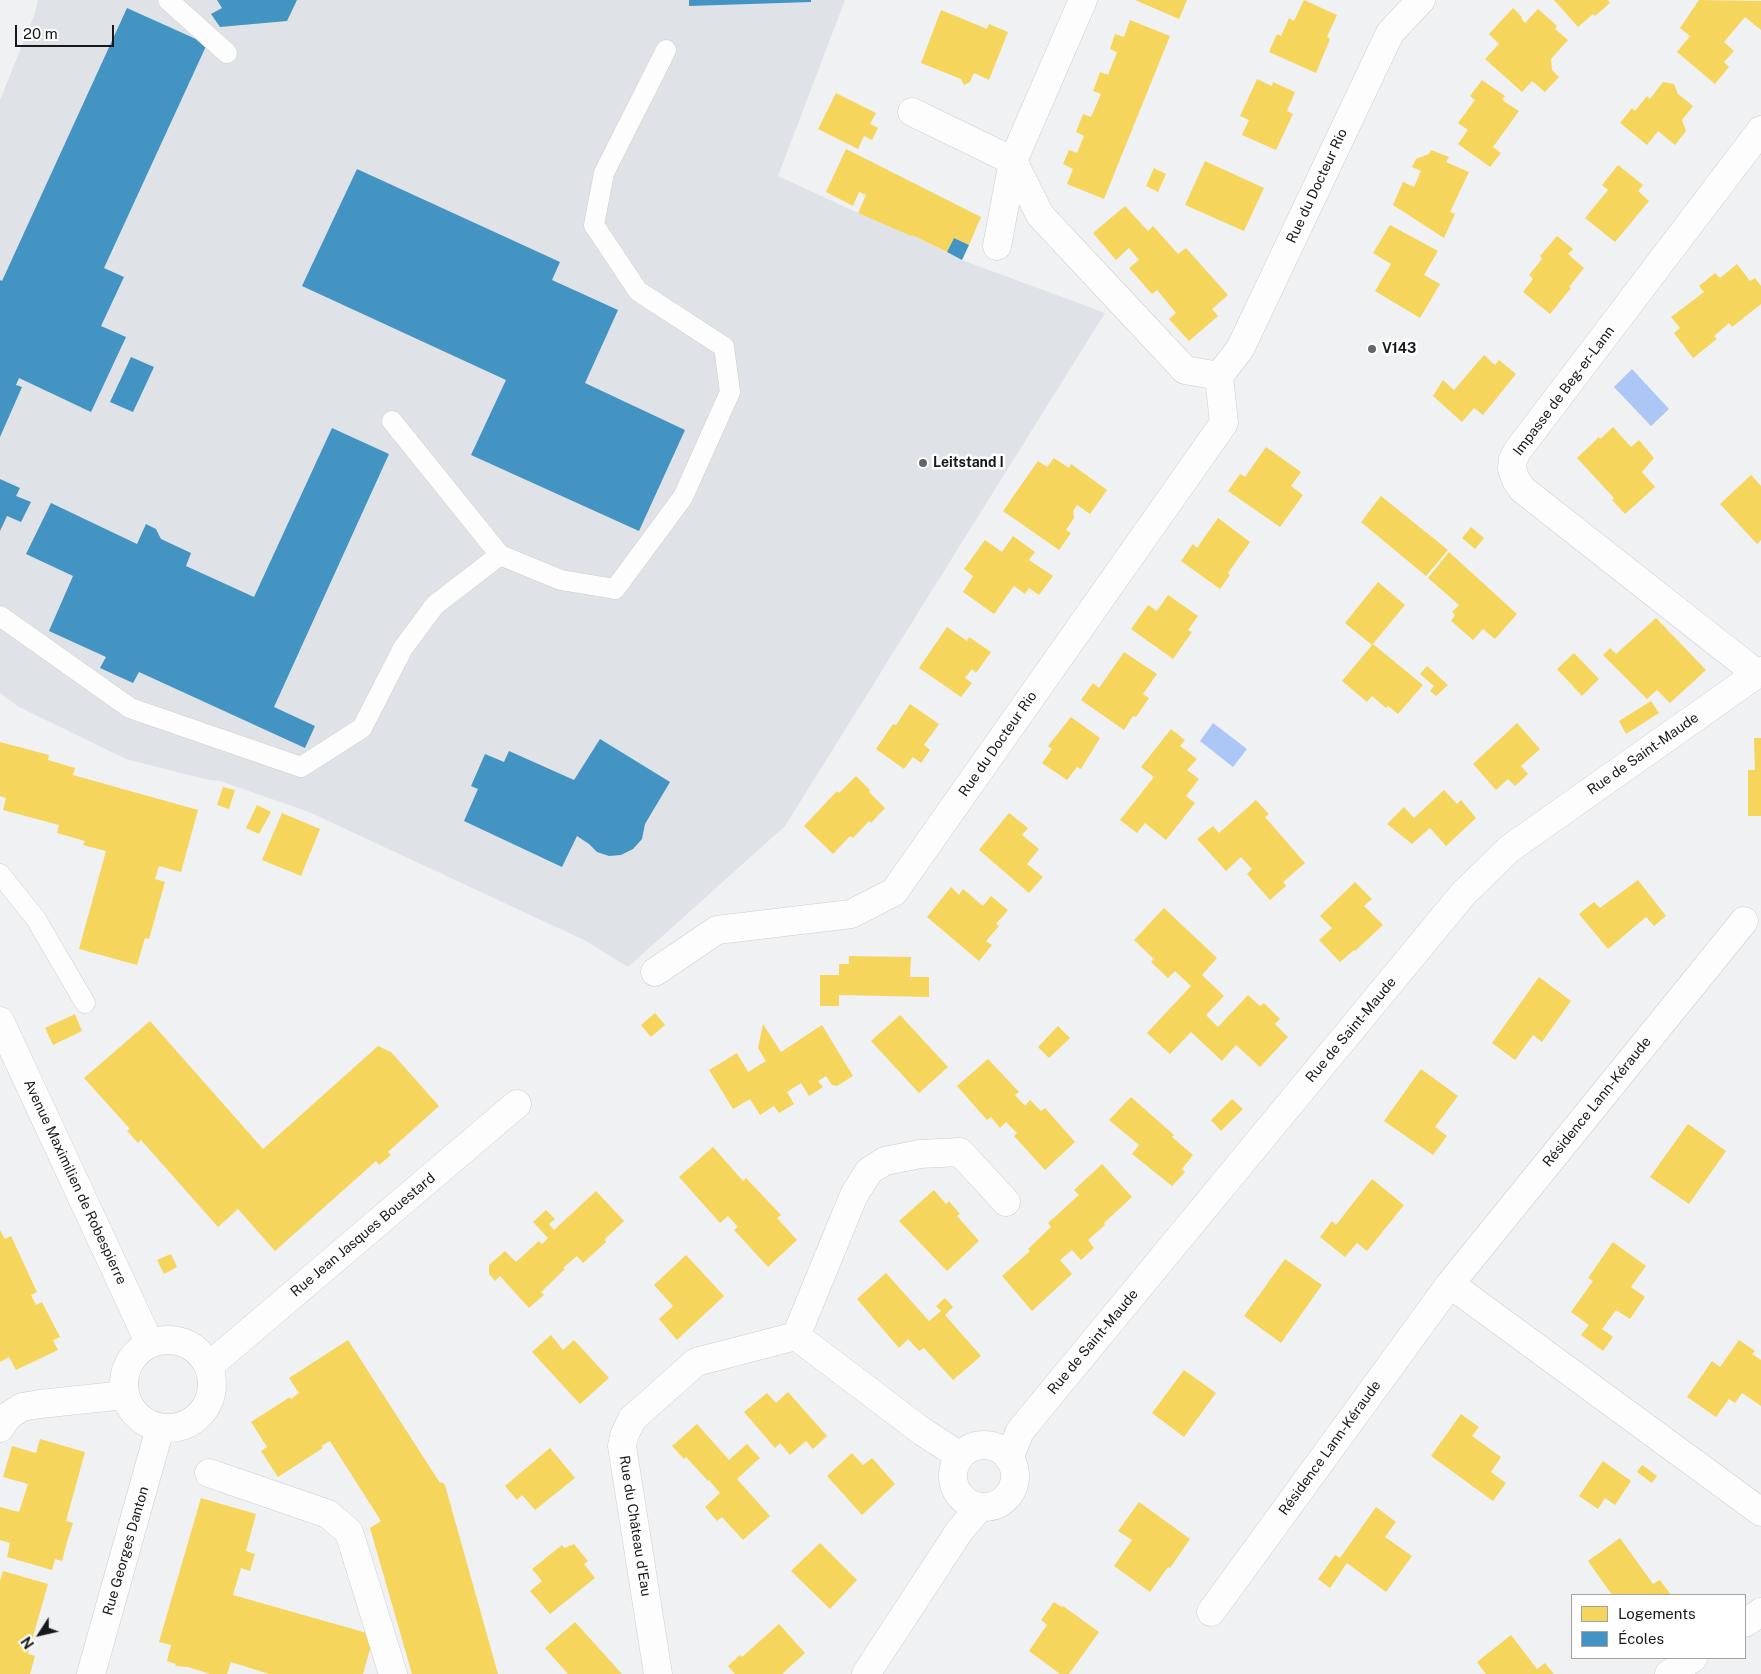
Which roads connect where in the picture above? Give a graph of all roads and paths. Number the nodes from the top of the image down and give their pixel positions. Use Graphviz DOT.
graph roads {
  1 [pos="168,0"];
  2 [pos="1083,0"];
  3 [pos="1421,0"];
  4 [pos="666,50"];
  5 [pos="227,52"];
  6 [pos="912,112"];
  7 [pos="1761,130"];
  8 [pos="1013,161"];
  9 [pos="997,246"];
  10 [pos="1219,376"];
  11 [pos="392,421"];
  12 [pos="500,555"];
  13 [pos="0,616"];
  14 [pos="1759,672"];
  15 [pos="0,874"];
  16 [pos="1744,921"];
  17 [pos="655,972"];
  18 [pos="84,1003"];
  19 [pos="0,1021"];
  20 [pos="517,1104"];
  21 [pos="1006,1202"];
  22 [pos="1450,1284"];
  23 [pos="796,1336"];
  24 [pos="150,1344"];
  25 [pos="209,1366"];
  26 [pos="125,1395"];
  27 [pos="0,1428"];
  28 [pos="160,1428"];
  29 [pos="960,1456"];
  30 [pos="1010,1458"];
  31 [pos="209,1473"];
  32 [pos="980,1507"];
  33 [pos="1761,1512"];
  34 [pos="1211,1612"];
  35 [pos="1761,1612"];
  36 [pos="1746,1622"];
  37 [pos="1692,1659"];
  38 [pos="95,1673"];
  39 [pos="393,1674"];
  40 [pos="658,1674"];
  41 [pos="866,1674"];
  42 [pos="1669,1674"];
  1 -- 5 [label="lane"];
  2 -- 8 [label="street"];
  3 -- 10 [label="street, Rue du Docteur Rio"];
  4 -- 12 [label="lane"];
  6 -- 8 [label="street"];
  7 -- 14 [label="street, Impasse de Beg-er-Lann"];
  8 -- 9 [label="street"];
  8 -- 10 [label="street"];
  10 -- 17 [label="street, Rue du Docteur Rio"];
  11 -- 12 [label="lane"];
  12 -- 13 [label="lane"];
  14 -- 30 [label="street, Rue de Saint-Maude"];
  15 -- 18 [label="lane"];
  16 -- 22 [label="street, Résidence Lann-Kéraude"];
  19 -- 24 [label="street, Avenue Maximilien de Robespierre"];
  20 -- 25 [label="street, Rue Jean Jasques Bouestard"];
  21 -- 23 [label="street"];
  22 -- 33 [label="street"];
  22 -- 34 [label="street, Résidence Lann-Kéraude"];
  23 -- 29 [label="street"];
  23 -- 40 [label="street, Rue du Château d'Eau"];
  24 -- 25 [label="street"];
  24 -- 26 [label="street"];
  25 -- 28 [label="street"];
  26 -- 27 [label="street"];
  26 -- 28 [label="street"];
  28 -- 38 [label="street, Rue Georges Danton"];
  29 -- 30 [label="street"];
  29 -- 32 [label="street"];
  30 -- 32 [label="street"];
  31 -- 39 [label="street"];
  32 -- 41 [label="street"];
  35 -- 36 [label="street"];
  37 -- 42 [label="street"];
}
